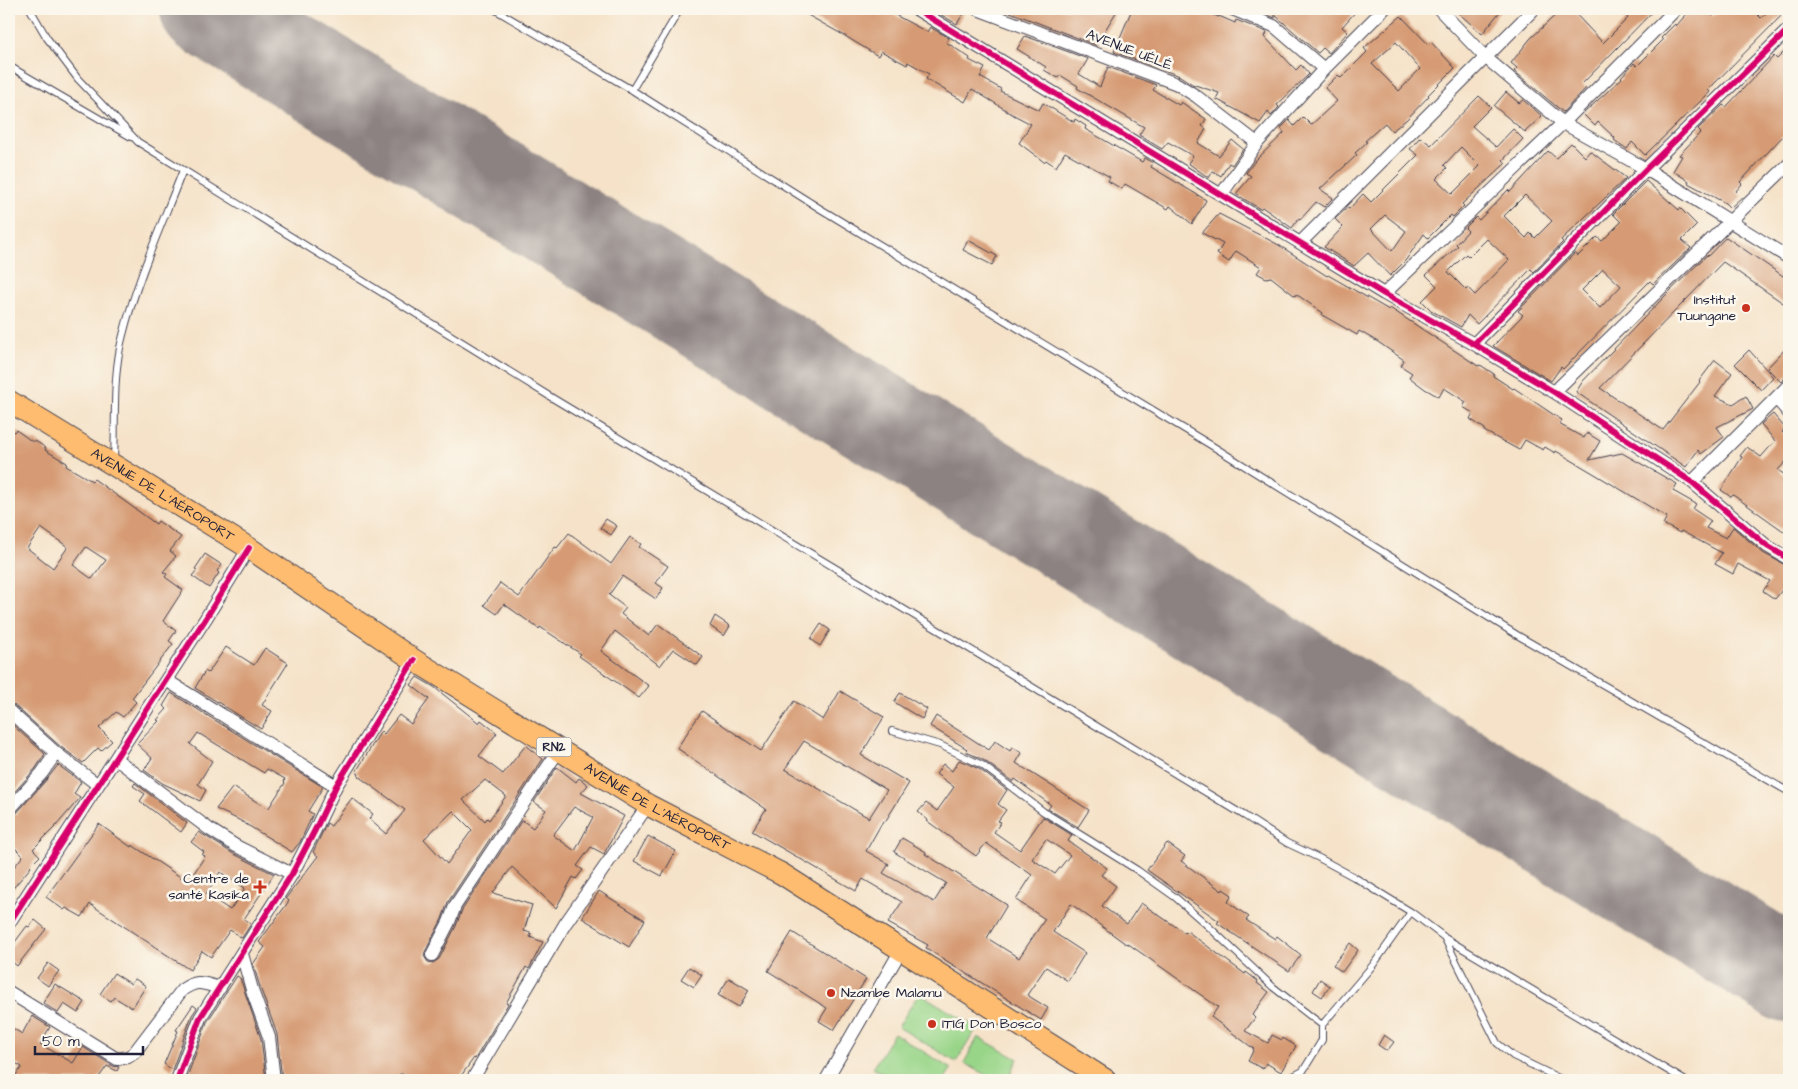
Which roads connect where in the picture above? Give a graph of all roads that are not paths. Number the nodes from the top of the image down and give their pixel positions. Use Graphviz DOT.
graph roads {
  1 [pos="30,9"];
  2 [pos="494,9"];
  3 [pos="680,9"];
  4 [pos="919,9"];
  5 [pos="977,9"];
  6 [pos="1232,9"];
  7 [pos="1384,9"];
  8 [pos="1439,9"];
  9 [pos="1534,9"];
  10 [pos="1676,9"];
  11 [pos="1789,29"];
  12 [pos="1485,57"];
  13 [pos="9,66"];
  14 [pos="1324,70"];
  15 [pos="632,90"];
  16 [pos="1563,123"];
  17 [pos="138,142"];
  18 [pos="1257,143"];
  19 [pos="1789,164"];
  20 [pos="1646,169"];
  21 [pos="184,170"];
  22 [pos="1221,195"];
  23 [pos="1731,221"];
  24 [pos="1300,243"];
  25 [pos="1789,258"];
  26 [pos="1384,294"];
  27 [pos="1474,344"];
  28 [pos="1789,385"];
  29 [pos="1554,392"];
  30 [pos="1776,398"];
  31 [pos="9,401"];
  32 [pos="1789,413"];
  33 [pos="113,466"];
  34 [pos="1692,482"];
  35 [pos="249,548"];
  36 [pos="1789,559"];
  37 [pos="414,660"];
  38 [pos="166,680"];
  39 [pos="9,710"];
  40 [pos="892,731"];
  41 [pos="559,750"];
  42 [pos="56,753"];
  43 [pos="116,759"];
  44 [pos="98,784"];
  45 [pos="336,786"];
  46 [pos="1789,792"];
  47 [pos="648,805"];
  48 [pos="9,810"];
  49 [pos="292,874"];
  50 [pos="1411,912"];
  51 [pos="9,922"];
  52 [pos="1444,937"];
  53 [pos="901,950"];
  54 [pos="242,954"];
  55 [pos="432,955"];
  56 [pos="220,988"];
  57 [pos="9,992"];
  58 [pos="1322,1025"];
  59 [pos="177,1080"];
  60 [pos="274,1080"];
  61 [pos="472,1080"];
  62 [pos="826,1080"];
  63 [pos="1106,1080"];
  64 [pos="1286,1080"];
  65 [pos="1563,1080"];
  66 [pos="1684,1080"];
  1 -- 17 [label="lane"];
  2 -- 15 [label="lane"];
  3 -- 15 [label="lane"];
  4 -- 22 [label="street"];
  5 -- 18 [label="street, AVENUE UÉLÉ"];
  6 -- 14 [label="street"];
  7 -- 14 [label="street"];
  8 -- 12 [label="street"];
  9 -- 12 [label="street"];
  10 -- 16 [label="street"];
  11 -- 20 [label="street"];
  12 -- 16 [label="street"];
  12 -- 24 [label="street"];
  13 -- 17 [label="lane"];
  14 -- 18 [label="street"];
  15 -- 46 [label="lane"];
  16 -- 20 [label="street"];
  16 -- 26 [label="street"];
  17 -- 21 [label="lane"];
  18 -- 22 [label="street"];
  19 -- 23 [label="street"];
  20 -- 23 [label="street"];
  20 -- 27 [label="street"];
  21 -- 33 [label="lane"];
  21 -- 50 [label="lane"];
  22 -- 24 [label="street"];
  23 -- 25 [label="street"];
  23 -- 29 [label="street"];
  24 -- 26 [label="street"];
  26 -- 27 [label="street"];
  27 -- 29 [label="street"];
  28 -- 30 [label="street"];
  29 -- 34 [label="street"];
  30 -- 32 [label="street"];
  30 -- 34 [label="street"];
  31 -- 33 [label="highway, AVENUE DE L'AÉROPORT / RN2"];
  33 -- 35 [label="highway, AVENUE DE L'AÉROPORT / RN2"];
  34 -- 36 [label="street"];
  35 -- 37 [label="highway, AVENUE DE L'AÉROPORT / RN2"];
  35 -- 38 [label="street"];
  37 -- 41 [label="highway, AVENUE DE L'AÉROPORT / RN2"];
  37 -- 45 [label="street"];
  38 -- 43 [label="street"];
  38 -- 45 [label="street"];
  39 -- 42 [label="street"];
  40 -- 58 [label="lane"];
  41 -- 47 [label="highway, AVENUE DE L'AÉROPORT / RN2"];
  41 -- 55 [label="street"];
  42 -- 44 [label="street"];
  42 -- 48 [label="street"];
  43 -- 44 [label="street"];
  43 -- 49 [label="street"];
  44 -- 51 [label="street"];
  45 -- 49 [label="street"];
  47 -- 53 [label="highway, AVENUE DE L'AÉROPORT / RN2"];
  47 -- 61 [label="street"];
  49 -- 54 [label="street"];
  50 -- 52 [label="lane"];
  50 -- 58 [label="lane"];
  52 -- 65 [label="lane"];
  52 -- 66 [label="lane"];
  53 -- 62 [label="street"];
  53 -- 63 [label="highway, AVENUE DE L'AÉROPORT / RN2"];
  54 -- 56 [label="street"];
  54 -- 60 [label="street"];
  56 -- 57 [label="street"];
  56 -- 59 [label="street"];
  58 -- 64 [label="lane"];
}
